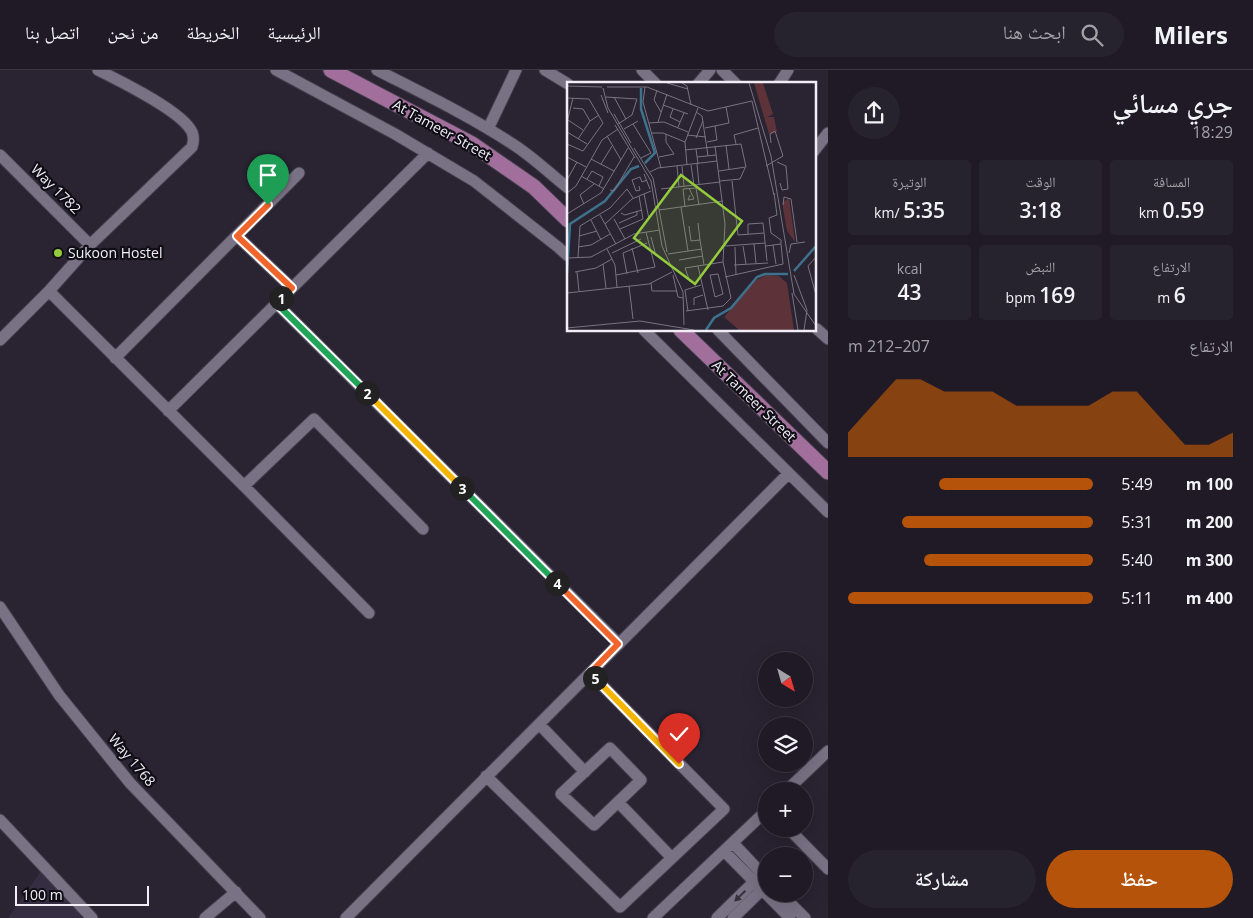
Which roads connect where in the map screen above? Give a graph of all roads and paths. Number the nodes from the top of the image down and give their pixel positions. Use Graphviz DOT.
graph roads {
  1 [pos="98,70"];
  2 [pos="276,70"];
  3 [pos="331,70"];
  4 [pos="377,70"];
  5 [pos="516,70"];
  6 [pos="545,70"];
  7 [pos="642,70"];
  8 [pos="710,70"];
  9 [pos="722,70"];
  10 [pos="788,70"];
  11 [pos="654,82"];
  12 [pos="700,82"];
  13 [pos="734,82"];
  14 [pos="780,82"];
  15 [pos="567,83"];
  16 [pos="488,129"];
  17 [pos="828,133"];
  18 [pos="816,148"];
  19 [pos="428,153"];
  20 [pos="0,155"];
  21 [pos="299,173"];
  22 [pos="567,187"];
  23 [pos="567,219"];
  24 [pos="237,236"];
  25 [pos="90,244"];
  26 [pos="567,255"];
  27 [pos="292,288"];
  28 [pos="49,291"];
  29 [pos="276,303"];
  30 [pos="818,329"];
  31 [pos="645,331"];
  32 [pos="719,331"];
  33 [pos="691,336"];
  34 [pos="828,339"];
  35 [pos="0,340"];
  36 [pos="115,358"];
  37 [pos="168,411"];
  38 [pos="828,443"];
  39 [pos="828,472"];
  40 [pos="788,474"];
  41 [pos="244,486"];
  42 [pos="828,512"];
  43 [pos="423,529"];
  44 [pos="0,607"];
  45 [pos="369,613"];
  46 [pos="618,644"];
  47 [pos="590,673"];
  48 [pos="539,724"];
  49 [pos="828,751"];
  50 [pos="585,772"];
  51 [pos="486,776"];
  52 [pos="795,782"];
  53 [pos="618,802"];
  54 [pos="758,819"];
  55 [pos="0,820"];
  56 [pos="797,837"];
  57 [pos="728,847"];
  58 [pos="672,858"];
  59 [pos="828,869"];
  60 [pos="758,878"];
  61 [pos="758,885"];
  62 [pos="758,887"];
  63 [pos="236,892"];
  64 [pos="778,902"];
  65 [pos="789,902"];
  66 [pos="657,917"];
  67 [pos="92,918"];
  68 [pos="205,918"];
  69 [pos="260,918"];
  70 [pos="346,918"];
  71 [pos="717,918"];
  72 [pos="733,918"];
  73 [pos="790,918"];
  74 [pos="804,918"];
  1 -- 25 [label="street"];
  2 -- 19 [label="street"];
  3 -- 23 [label="main road, At Tameer Street"];
  4 -- 16 [label="street"];
  5 -- 16 [label="street"];
  6 -- 15 [label="street"];
  7 -- 11 [label="street"];
  8 -- 12 [label="street"];
  9 -- 13 [label="street"];
  10 -- 14 [label="street"];
  16 -- 22 [label="street"];
  17 -- 18 [label="street"];
  19 -- 26 [label="street"];
  19 -- 27 [label="street"];
  20 -- 25 [label="street, Way 1782"];
  21 -- 24 [label="street"];
  24 -- 27 [label="street"];
  24 -- 36 [label="street"];
  25 -- 28 [label="street"];
  27 -- 29 [label="street"];
  28 -- 35 [label="street"];
  28 -- 36 [label="street"];
  29 -- 37 [label="street"];
  29 -- 46 [label="street"];
  30 -- 34 [label="street"];
  31 -- 40 [label="street"];
  32 -- 38 [label="street"];
  33 -- 39 [label="main road, At Tameer Street"];
  36 -- 37 [label="street"];
  37 -- 41 [label="street"];
  40 -- 42 [label="street"];
  40 -- 46 [label="street"];
  41 -- 43 [label="street"];
  41 -- 45 [label="street"];
  44 -- 63 [label="street, Way 1768"];
  46 -- 47 [label="street"];
  47 -- 48 [label="street"];
  47 -- 58 [label="street"];
  48 -- 50 [label="street"];
  48 -- 51 [label="street"];
  49 -- 52 [label="street"];
  50 -- 53 [label="street"];
  50 -- 53 [label="street"];
  51 -- 58 [label="street"];
  51 -- 70 [label="street"];
  53 -- 58 [label="street"];
  54 -- 57 [label="street"];
  55 -- 67 [label="street"];
  56 -- 59 [label="street"];
  57 -- 60 [label="street"];
  57 -- 66 [label="street"];
  61 -- 71 [label="street, one-way"];
  62 -- 72 [label="street"];
  63 -- 68 [label="street"];
  63 -- 69 [label="street, Way 1768"];
  64 -- 73 [label="street"];
  65 -- 74 [label="street"];
}
